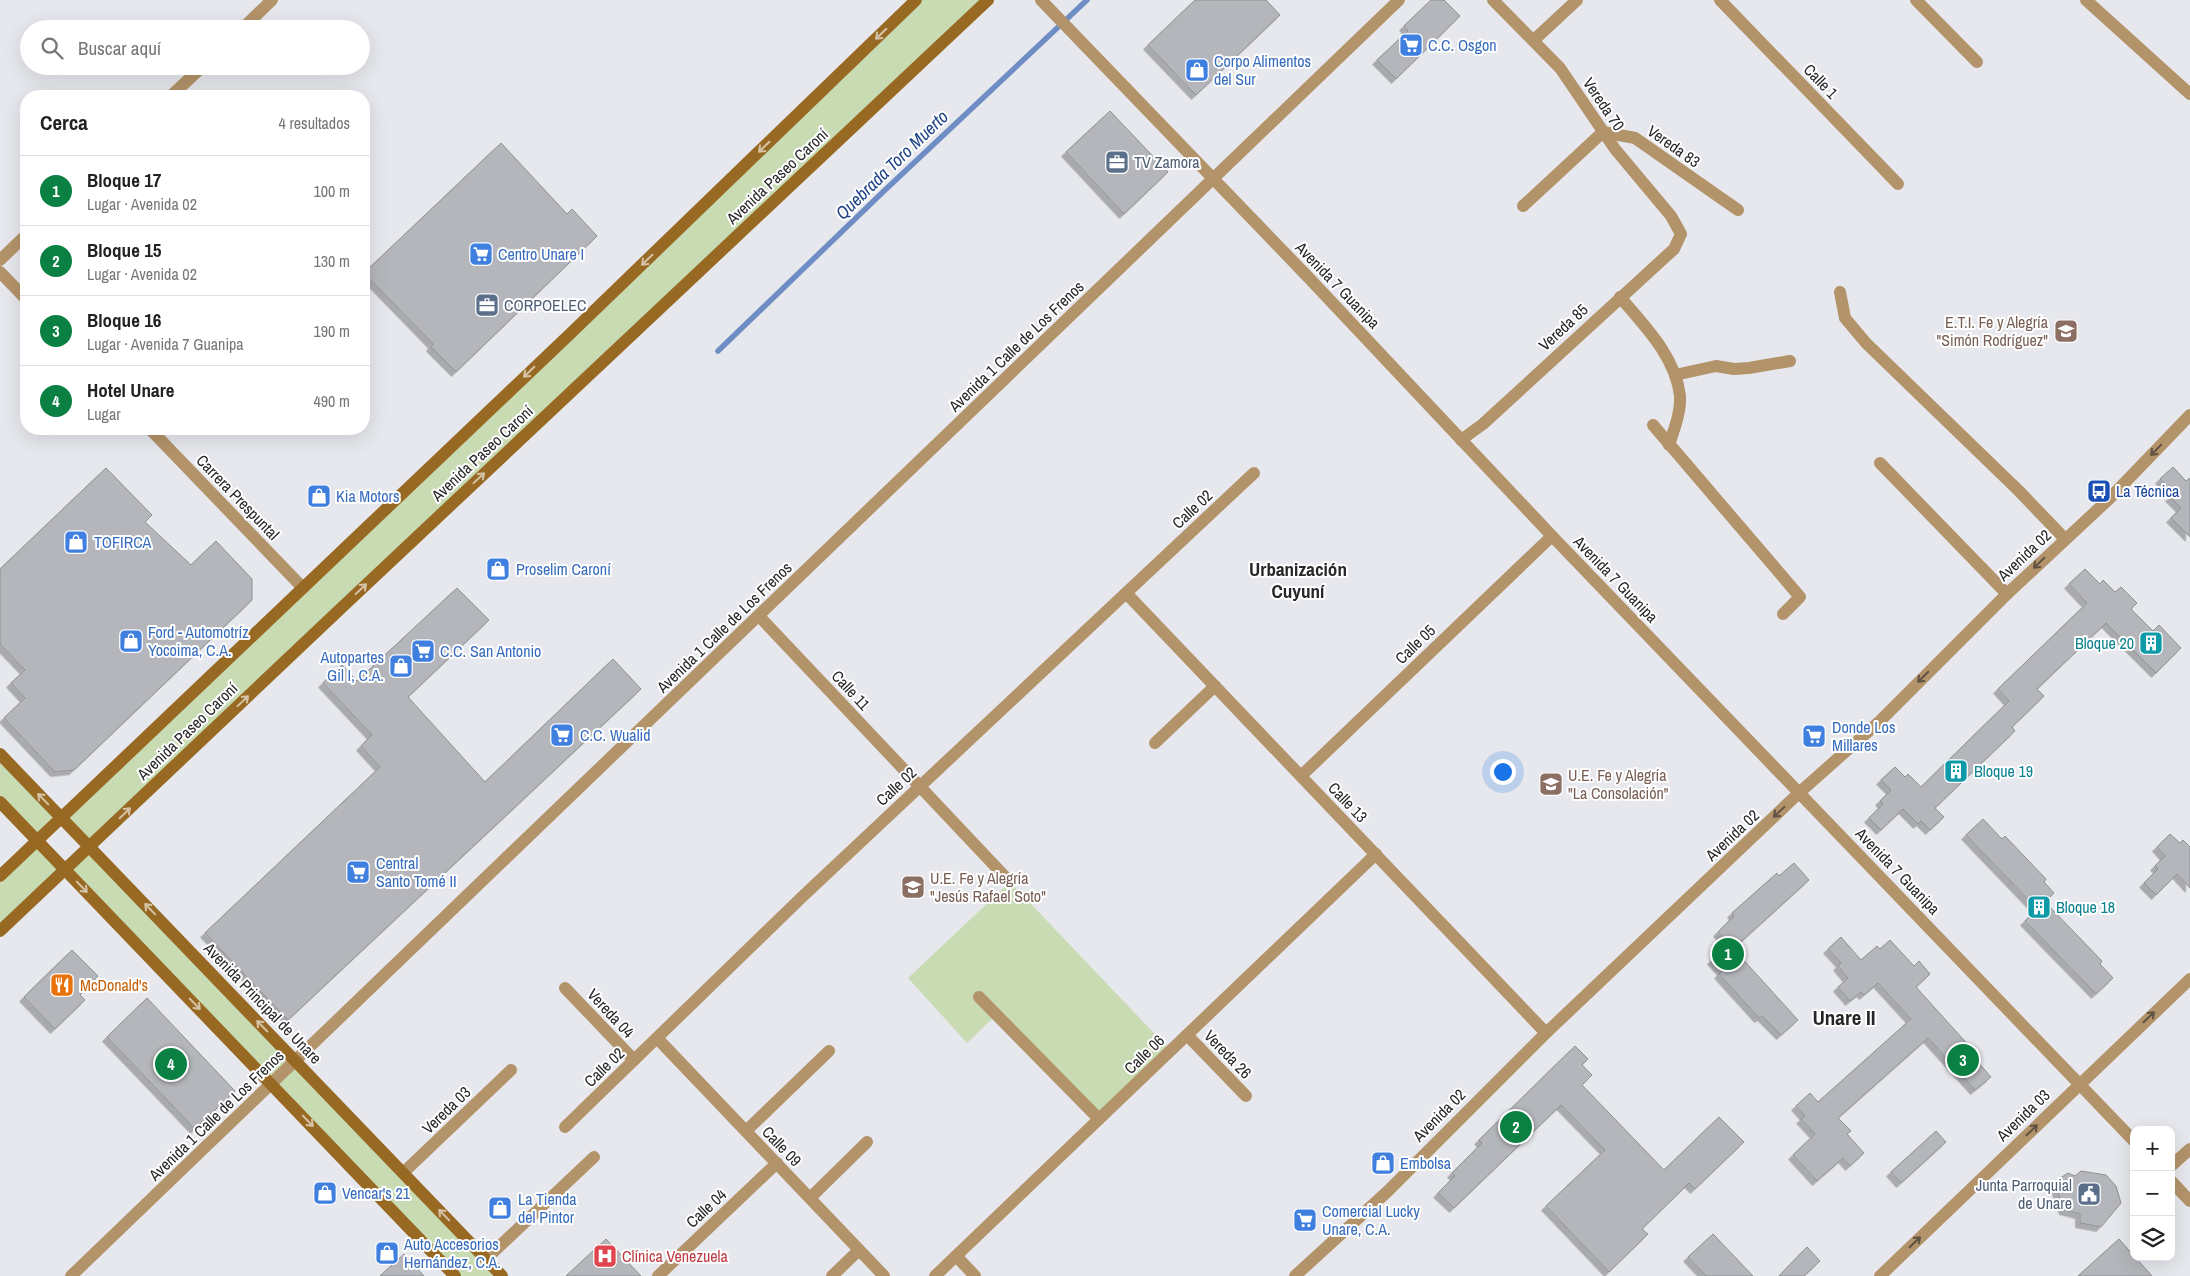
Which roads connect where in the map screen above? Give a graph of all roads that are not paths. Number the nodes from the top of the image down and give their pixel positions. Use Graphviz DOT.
graph roads {
  1 [pos="272,0"];
  2 [pos="988,0"];
  3 [pos="1399,0"];
  4 [pos="1493,0"];
  5 [pos="1577,0"];
  6 [pos="1720,0"];
  7 [pos="1916,0"];
  8 [pos="2086,0"];
  9 [pos="1042,1"];
  10 [pos="908,2"];
  11 [pos="251,20"];
  12 [pos="1534,40"];
  13 [pos="1977,62"];
  14 [pos="193,75"];
  15 [pos="177,90"];
  16 [pos="2190,94"];
  17 [pos="1603,132"];
  18 [pos="1211,179"];
  19 [pos="1898,184"];
  20 [pos="1523,206"];
  21 [pos="1738,210"];
  22 [pos="1681,234"];
  23 [pos="20,241"];
  24 [pos="0,260"];
  25 [pos="0,272"];
  26 [pos="1840,292"];
  27 [pos="20,293"];
  28 [pos="1620,297"];
  29 [pos="1790,360"];
  30 [pos="1675,375"];
  31 [pos="2190,415"];
  32 [pos="1653,425"];
  33 [pos="156,435"];
  34 [pos="1461,440"];
  35 [pos="1669,445"];
  36 [pos="1880,463"];
  37 [pos="1254,472"];
  38 [pos="1552,536"];
  39 [pos="2065,539"];
  40 [pos="303,588"];
  41 [pos="1126,592"];
  42 [pos="2007,594"];
  43 [pos="1783,614"];
  44 [pos="759,616"];
  45 [pos="1215,686"];
  46 [pos="1155,743"];
  47 [pos="0,754"];
  48 [pos="1301,776"];
  49 [pos="920,786"];
  50 [pos="1800,792"];
  51 [pos="0,802"];
  52 [pos="61,818"];
  53 [pos="37,841"];
  54 [pos="90,846"];
  55 [pos="1376,854"];
  56 [pos="65,870"];
  57 [pos="0,876"];
  58 [pos="1010,882"];
  59 [pos="0,931"];
  60 [pos="2190,979"];
  61 [pos="565,988"];
  62 [pos="979,997"];
  63 [pos="1546,1033"];
  64 [pos="1187,1035"];
  65 [pos="657,1038"];
  66 [pos="829,1051"];
  67 [pos="634,1060"];
  68 [pos="296,1061"];
  69 [pos="511,1070"];
  70 [pos="272,1084"];
  71 [pos="2080,1084"];
  72 [pos="1246,1096"];
  73 [pos="1099,1119"];
  74 [pos="565,1127"];
  75 [pos="746,1131"];
  76 [pos="2130,1137"];
  77 [pos="867,1142"];
  78 [pos="2190,1150"];
  79 [pos="594,1157"];
  80 [pos="777,1163"];
  81 [pos="2175,1163"];
  82 [pos="403,1173"];
  83 [pos="2175,1185"];
  84 [pos="810,1198"];
  85 [pos="2190,1201"];
  86 [pos="859,1250"];
  87 [pos="956,1256"];
  88 [pos="486,1259"];
  89 [pos="71,1276"];
  90 [pos="456,1276"];
  91 [pos="502,1276"];
  92 [pos="658,1276"];
  93 [pos="832,1276"];
  94 [pos="884,1276"];
  95 [pos="935,1276"];
  96 [pos="975,1276"];
  97 [pos="1296,1276"];
  98 [pos="1880,1276"];
  1 -- 11 [label="street"];
  54 -- 2 [label="street, Avenida Paseo Caroní, one-way"];
  3 -- 18 [label="street, Avenida 1 Calle de Los Frenos"];
  4 -- 12 [label="street, Vereda 70"];
  5 -- 12 [label="street"];
  6 -- 19 [label="street, Calle 1"];
  7 -- 13 [label="street"];
  8 -- 16 [label="street"];
  9 -- 18 [label="street, Avenida 7 Guanipa"];
  10 -- 40 [label="street, Avenida Paseo Caroní, one-way"];
  12 -- 17 [label="street, Vereda 70"];
  14 -- 15 [label="street"];
  17 -- 20 [label="street"];
  17 -- 21 [label="street, Vereda 83"];
  17 -- 22 [label="street, Vereda 70"];
  18 -- 34 [label="street, Avenida 7 Guanipa"];
  18 -- 44 [label="street, Avenida 1 Calle de Los Frenos"];
  22 -- 28 [label="street, Vereda 85"];
  23 -- 24 [label="street"];
  25 -- 27 [label="street"];
  26 -- 39 [label="street"];
  28 -- 30 [label="street"];
  28 -- 34 [label="street, Vereda 85"];
  29 -- 30 [label="street"];
  30 -- 35 [label="street"];
  31 -- 39 [label="street, Avenida 02, one-way"];
  32 -- 35 [label="street"];
  33 -- 40 [label="street, Carrera Prespuntal"];
  34 -- 38 [label="street, Avenida 7 Guanipa"];
  35 -- 43 [label="street"];
  36 -- 42 [label="street"];
  37 -- 41 [label="street, Calle 02"];
  38 -- 48 [label="street, Calle 05"];
  38 -- 50 [label="street, Avenida 7 Guanipa"];
  39 -- 42 [label="street, Avenida 02, one-way"];
  40 -- 52 [label="street, Avenida Paseo Caroní"];
  41 -- 45 [label="street, Calle 13"];
  41 -- 49 [label="street, Calle 02"];
  42 -- 50 [label="street, Avenida 02, one-way"];
  44 -- 49 [label="street, Calle 11"];
  44 -- 68 [label="street, Avenida 1 Calle de Los Frenos"];
  45 -- 46 [label="street"];
  45 -- 48 [label="street, Calle 13"];
  52 -- 47 [label="street, Avenida Principal de Unare, one-way"];
  48 -- 55 [label="street, Calle 13"];
  49 -- 58 [label="street, Calle 11"];
  49 -- 65 [label="street, Calle 02"];
  50 -- 63 [label="street, Avenida 02, one-way"];
  50 -- 71 [label="street, Avenida 7 Guanipa"];
  51 -- 53 [label="street"];
  52 -- 53 [label="street, Avenida Paseo Caroní"];
  52 -- 54 [label="street, Avenida Principal de Unare"];
  53 -- 56 [label="street"];
  53 -- 57 [label="street, Avenida Paseo Caroní"];
  54 -- 56 [label="street, Avenida Paseo Caroní"];
  68 -- 54 [label="street, Avenida Principal de Unare, one-way"];
  55 -- 63 [label="street, Calle 13"];
  55 -- 64 [label="street, Calle 06"];
  56 -- 59 [label="street, Avenida Paseo Caroní"];
  56 -- 70 [label="street, one-way"];
  71 -- 60 [label="street, Avenida 03, one-way"];
  61 -- 67 [label="street, Vereda 04"];
  62 -- 73 [label="street"];
  63 -- 97 [label="street, Avenida 02"];
  64 -- 72 [label="street, Vereda 26"];
  64 -- 73 [label="street, Calle 06"];
  65 -- 67 [label="street, Calle 02"];
  65 -- 75 [label="street, Calle 09"];
  66 -- 75 [label="street"];
  67 -- 74 [label="street, Calle 02"];
  68 -- 70 [label="street, Avenida 1 Calle de Los Frenos"];
  68 -- 82 [label="street, Avenida Principal de Unare"];
  69 -- 82 [label="street, Vereda 03"];
  70 -- 89 [label="street, Avenida 1 Calle de Los Frenos"];
  70 -- 90 [label="street, one-way"];
  71 -- 76 [label="street, Avenida 7 Guanipa"];
  98 -- 71 [label="street, Avenida 03, one-way"];
  73 -- 87 [label="street, Calle 06"];
  75 -- 80 [label="street, Calle 09"];
  77 -- 84 [label="street"];
  78 -- 81 [label="street"];
  79 -- 88 [label="street"];
  80 -- 84 [label="street, Calle 09"];
  80 -- 92 [label="street, Calle 04"];
  88 -- 82 [label="street, Avenida Principal de Unare, one-way"];
  83 -- 85 [label="street"];
  84 -- 86 [label="street, Calle 09"];
  86 -- 93 [label="street"];
  86 -- 94 [label="street, Calle 09"];
  87 -- 95 [label="street, Calle 06"];
  87 -- 96 [label="street"];
  88 -- 91 [label="street, Avenida Principal de Unare"];
}
